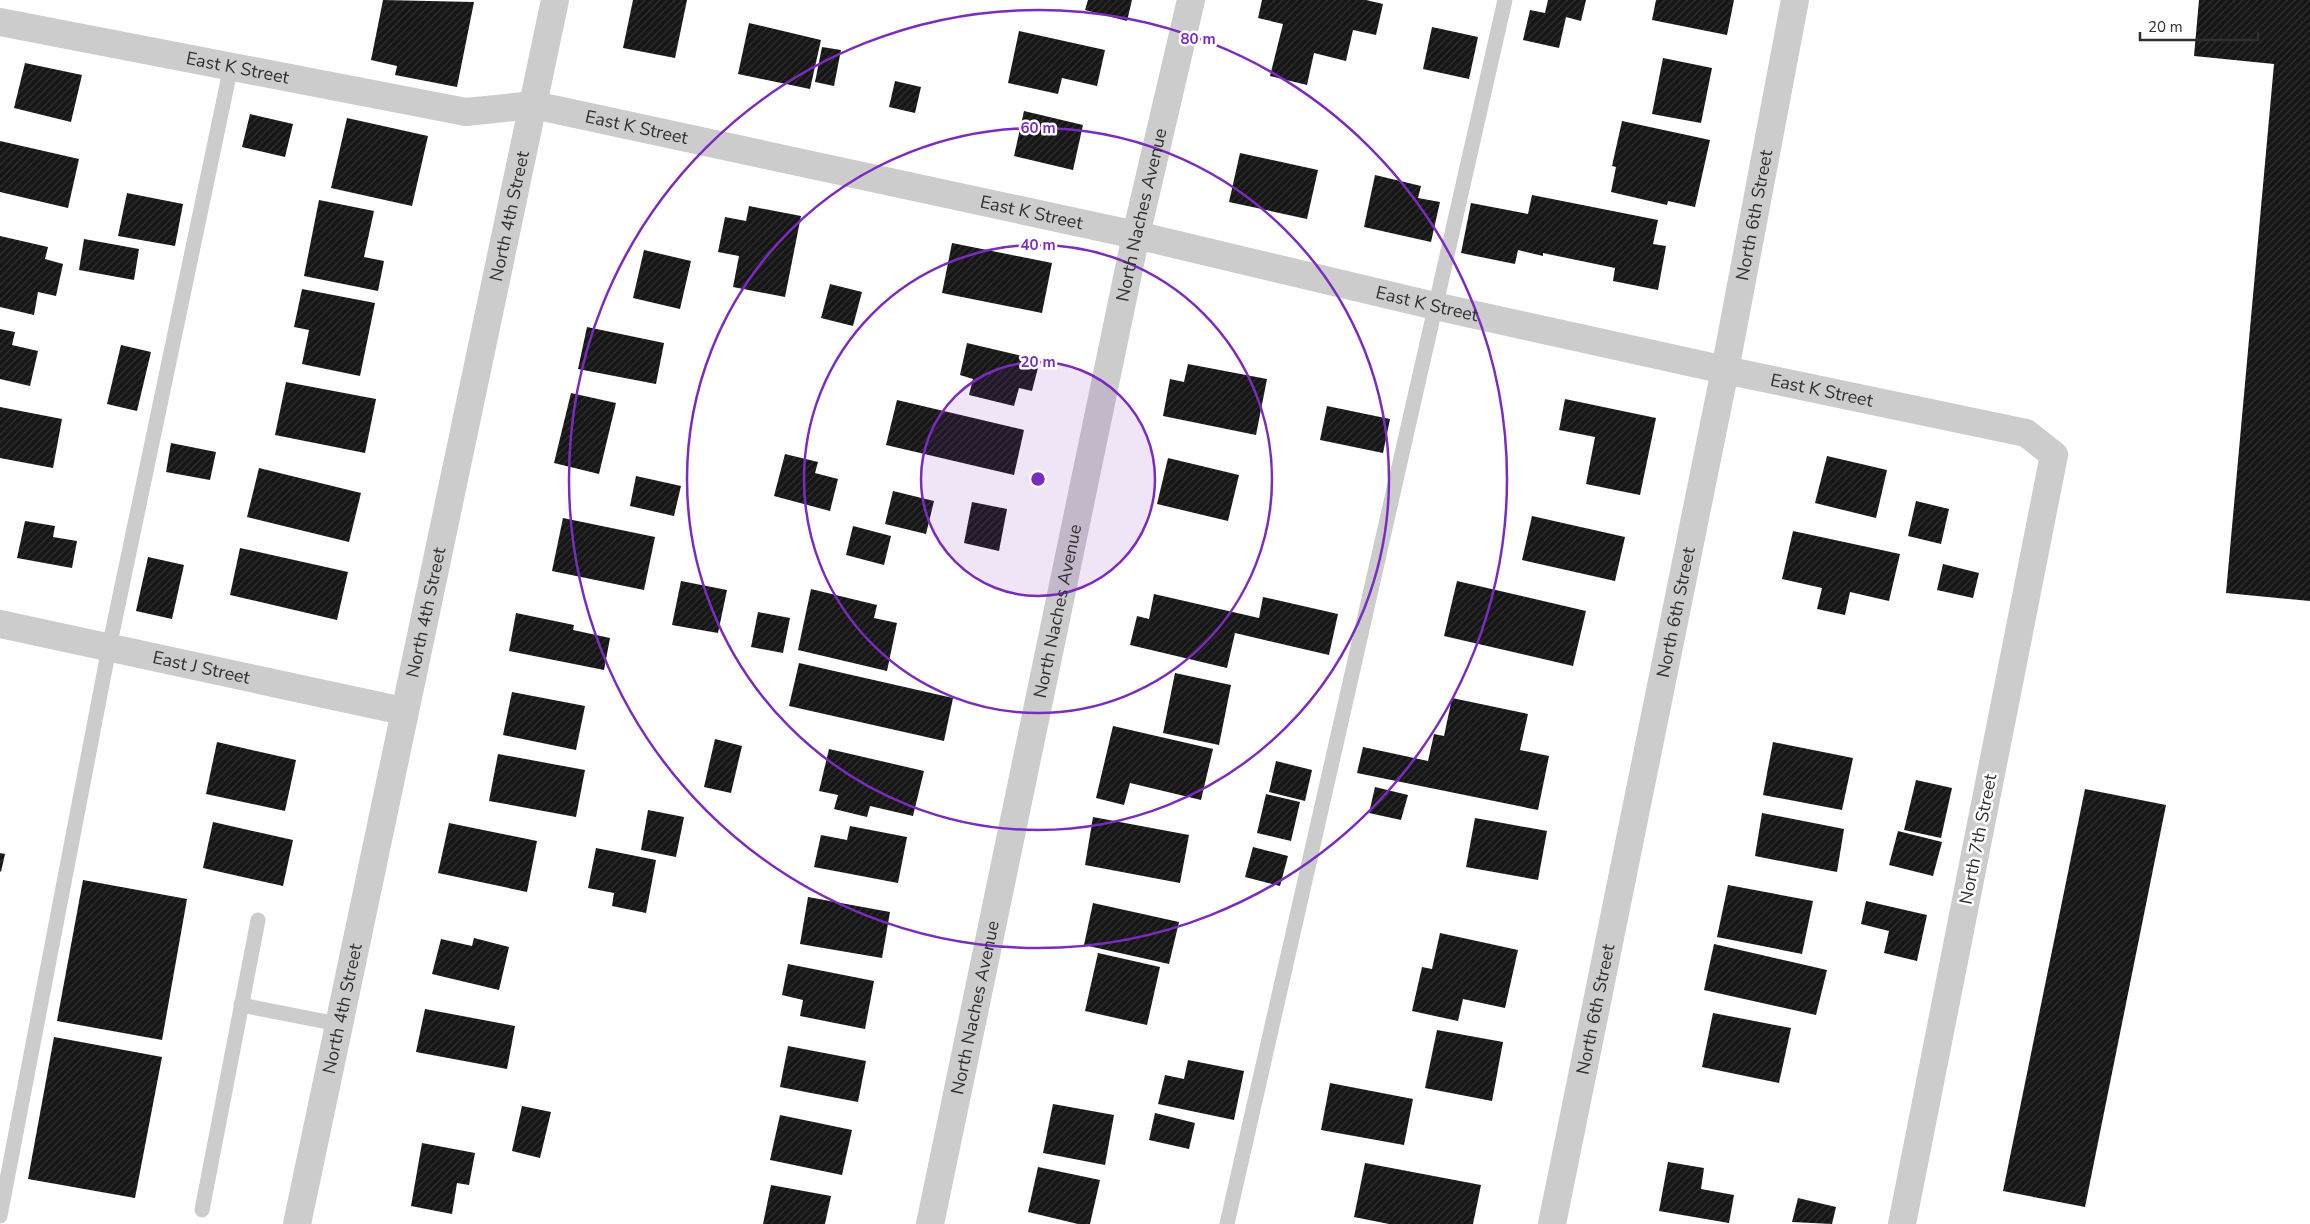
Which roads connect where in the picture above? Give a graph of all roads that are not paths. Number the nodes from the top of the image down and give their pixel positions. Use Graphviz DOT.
graph roads {
  1 [pos="554,0"];
  2 [pos="1191,0"];
  3 [pos="1505,0"];
  4 [pos="1795,0"];
  5 [pos="0,22"];
  6 [pos="231,66"];
  7 [pos="534,105"];
  8 [pos="1136,235"];
  9 [pos="1435,306"];
  10 [pos="1725,370"];
  11 [pos="2054,455"];
  12 [pos="0,624"];
  13 [pos="109,648"];
  14 [pos="403,712"];
  15 [pos="258,920"];
  16 [pos="242,1005"];
  17 [pos="338,1024"];
  18 [pos="202,1210"];
  19 [pos="0,1216"];
  20 [pos="297,1224"];
  21 [pos="930,1224"];
  22 [pos="1227,1224"];
  23 [pos="1552,1224"];
  24 [pos="1902,1224"];
  1 -- 7 [label="street, North 4th Street"];
  2 -- 8 [label="street, North Naches Avenue"];
  3 -- 9 [label="lane"];
  4 -- 10 [label="street, North 6th Street"];
  5 -- 6 [label="street, East K Street"];
  6 -- 7 [label="street, East K Street"];
  6 -- 13 [label="lane"];
  7 -- 8 [label="street, East K Street"];
  7 -- 14 [label="street, North 4th Street"];
  8 -- 9 [label="street, East K Street"];
  8 -- 21 [label="street, North Naches Avenue"];
  9 -- 10 [label="street, East K Street"];
  9 -- 22 [label="lane"];
  10 -- 11 [label="street, East K Street"];
  10 -- 23 [label="street, North 6th Street"];
  11 -- 24 [label="street, North 7th Street"];
  12 -- 13 [label="street, East J Street"];
  13 -- 14 [label="street, East J Street"];
  13 -- 19 [label="lane"];
  14 -- 17 [label="street, North 4th Street"];
  15 -- 16 [label="lane"];
  16 -- 17 [label="lane"];
  16 -- 18 [label="lane"];
  17 -- 20 [label="street, North 4th Street"];
}
